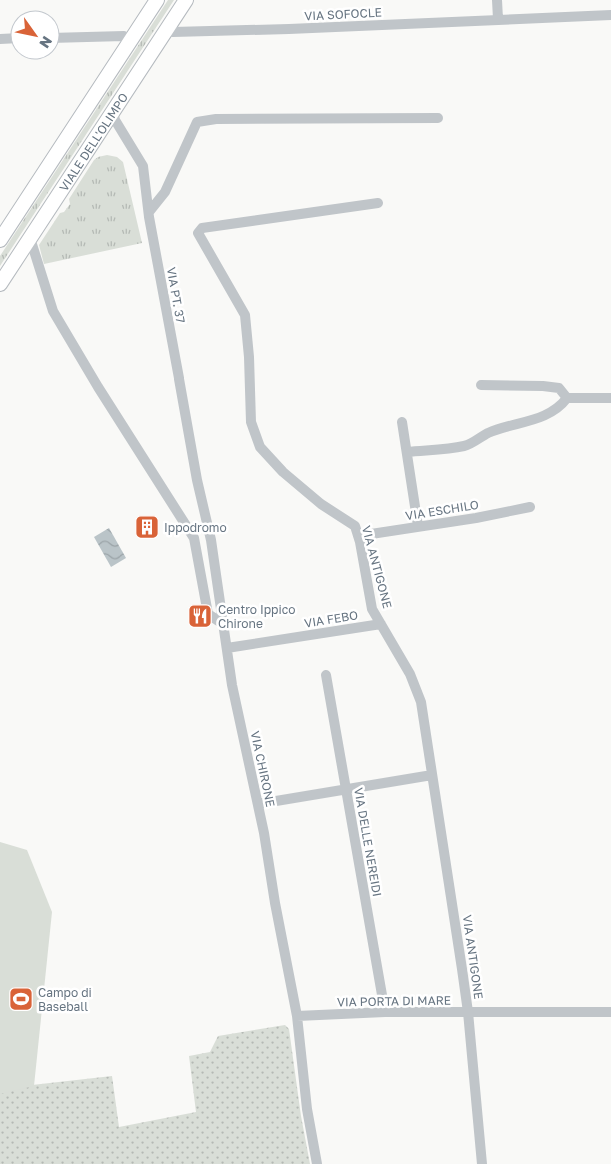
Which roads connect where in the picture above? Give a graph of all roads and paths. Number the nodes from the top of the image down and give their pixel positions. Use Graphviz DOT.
graph roads {
  1 [pos="157,0"];
  2 [pos="186,0"];
  3 [pos="497,0"];
  4 [pos="611,15"];
  5 [pos="498,19"];
  6 [pos="168,28"];
  7 [pos="60,38"];
  8 [pos="131,40"];
  9 [pos="113,111"];
  10 [pos="438,118"];
  11 [pos="378,203"];
  12 [pos="149,214"];
  13 [pos="30,238"];
  14 [pos="0,240"];
  15 [pos="0,284"];
  16 [pos="179,379"];
  17 [pos="481,384"];
  18 [pos="567,398"];
  19 [pos="611,398"];
  20 [pos="402,422"];
  21 [pos="407,452"];
  22 [pos="530,507"];
  23 [pos="418,526"];
  24 [pos="358,536"];
  25 [pos="223,624"];
  26 [pos="381,624"];
  27 [pos="227,648"];
  28 [pos="326,676"];
  29 [pos="432,775"];
  30 [pos="346,789"];
  31 [pos="258,804"];
  32 [pos="386,1012"];
  33 [pos="468,1012"];
  34 [pos="611,1012"];
  35 [pos="297,1016"];
  36 [pos="317,1164"];
  37 [pos="482,1164"];
  1 -- 8 [label="street, VIALE DELL'OLIMPO"];
  2 -- 6 [label="street, VIALE DELL'OLIMPO"];
  3 -- 5 [label="street"];
  4 -- 5 [label="street, VIA SOFOCLE"];
  5 -- 6 [label="street, VIA SOFOCLE"];
  6 -- 9 [label="street, VIALE DELL'OLIMPO"];
  7 -- 8 [label="street"];
  8 -- 14 [label="street, VIALE DELL'OLIMPO"];
  9 -- 12 [label="street"];
  9 -- 13 [label="street, VIALE DELL'OLIMPO"];
  10 -- 12 [label="street"];
  11 -- 24 [label="street, VIA ANTIGONE"];
  12 -- 16 [label="street, VIA PT. 37"];
  13 -- 15 [label="street, VIALE DELL'OLIMPO"];
  13 -- 25 [label="street"];
  16 -- 25 [label="street, VIA CHIRONE"];
  17 -- 18 [label="street"];
  18 -- 19 [label="street"];
  18 -- 21 [label="street"];
  20 -- 21 [label="street"];
  21 -- 23 [label="street"];
  22 -- 23 [label="street, VIA ESCHILO"];
  23 -- 24 [label="street, VIA ESCHILO"];
  24 -- 26 [label="street, VIA ANTIGONE"];
  25 -- 27 [label="street, VIA CHIRONE"];
  26 -- 27 [label="street, VIA FEBO"];
  26 -- 29 [label="street, VIA ANTIGONE"];
  27 -- 31 [label="street, VIA CHIRONE"];
  28 -- 30 [label="street, VIA DELLE NEREIDI"];
  29 -- 30 [label="street"];
  29 -- 33 [label="street, VIA ANTIGONE"];
  30 -- 31 [label="street"];
  30 -- 32 [label="street, VIA DELLE NEREIDI"];
  31 -- 35 [label="street, VIA CHIRONE"];
  32 -- 33 [label="street, VIA PORTA DI MARE"];
  32 -- 35 [label="street, VIA PORTA DI MARE"];
  33 -- 34 [label="street, VIA PORTA DI MARE"];
  33 -- 37 [label="street, VIA ANTIGONE"];
  35 -- 36 [label="street, VIA CHIRONE"];
}
